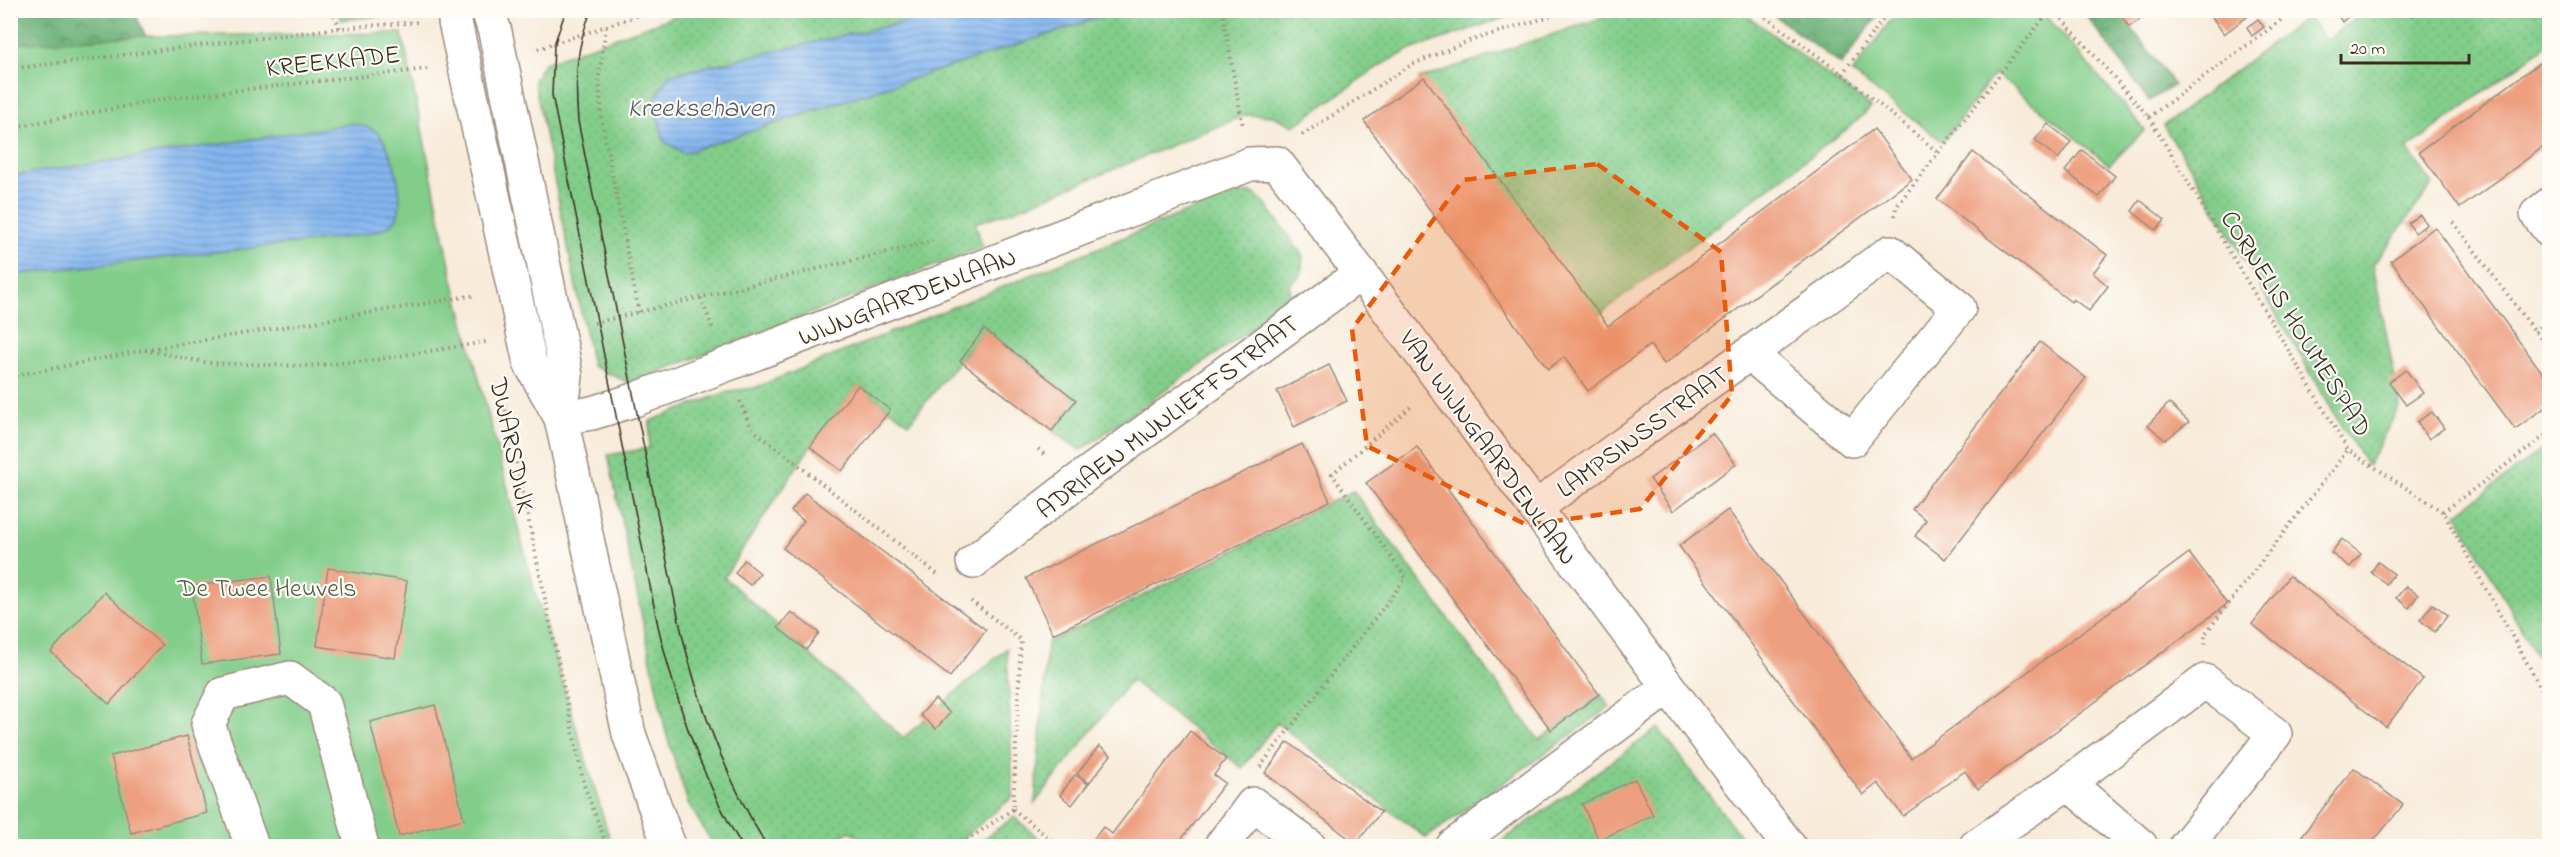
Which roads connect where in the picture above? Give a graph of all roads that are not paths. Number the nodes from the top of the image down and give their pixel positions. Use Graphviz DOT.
graph roads {
  1 [pos="488,10"];
  2 [pos="460,38"];
  3 [pos="1250,164"];
  4 [pos="2550,204"];
  5 [pos="2550,231"];
  6 [pos="1361,273"];
  7 [pos="1750,354"];
  8 [pos="561,418"];
  9 [pos="1534,508"];
  10 [pos="973,562"];
  11 [pos="1667,688"];
  12 [pos="2068,783"];
  13 [pos="252,846"];
  14 [pos="362,846"];
  15 [pos="669,846"];
  16 [pos="1221,846"];
  17 [pos="1309,846"];
  18 [pos="1453,846"];
  19 [pos="1789,846"];
  20 [pos="1976,846"];
  21 [pos="2141,846"];
  22 [pos="2186,846"];
  1 -- 8 [label="street, DWARSDIJK"];
  2 -- 8 [label="street, DWARSDIJK"];
  3 -- 6 [label="street, VAN WIJNGAARDENLAAN"];
  3 -- 8 [label="street, WIJNGAARDENLAAN"];
  4 -- 5 [label="street"];
  6 -- 9 [label="street, VAN WIJNGAARDENLAAN"];
  6 -- 10 [label="street, ADRIAEN MIJNLIEFFSTRAAT"];
  7 -- 7 [label="street, LAMPSINSSTRAAT"];
  7 -- 9 [label="street, LAMPSINSSTRAAT"];
  8 -- 15 [label="street, DWARSDIJK"];
  9 -- 11 [label="street, VAN WIJNGAARDENLAAN"];
  11 -- 18 [label="street"];
  11 -- 19 [label="street, VAN WIJNGAARDENLAAN"];
  12 -- 20 [label="street"];
  12 -- 21 [label="street"];
  12 -- 22 [label="street"];
  13 -- 14 [label="street"];
  16 -- 17 [label="street"];
}
